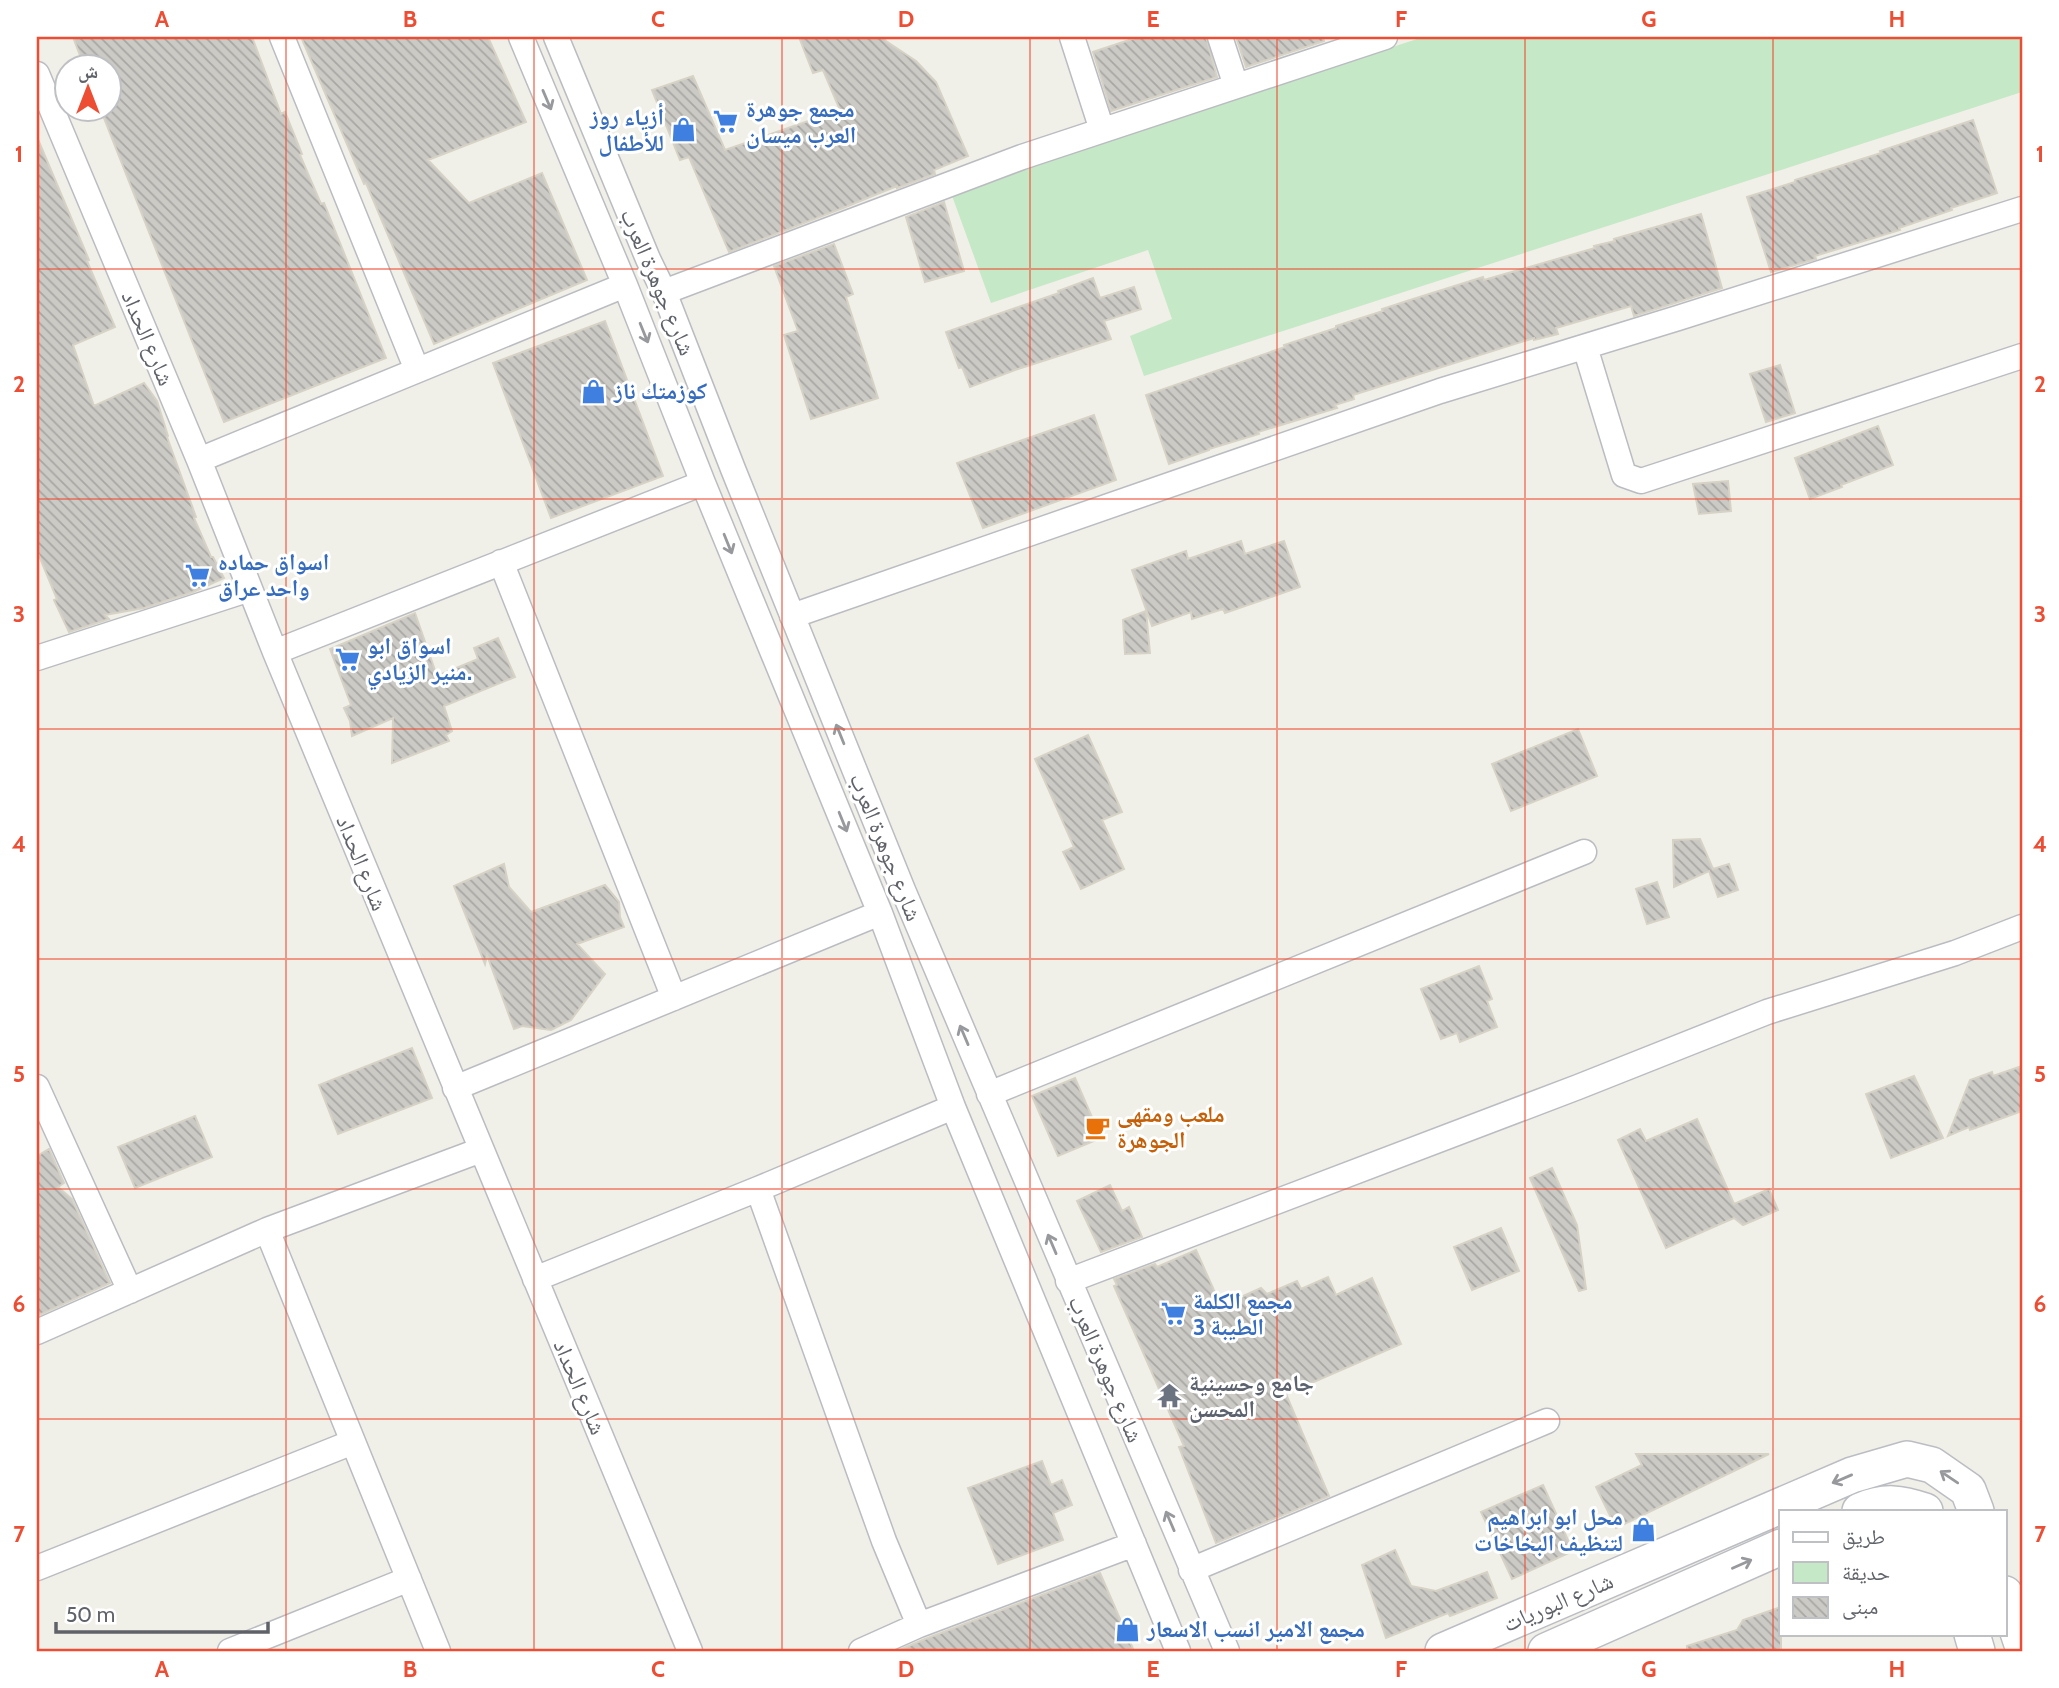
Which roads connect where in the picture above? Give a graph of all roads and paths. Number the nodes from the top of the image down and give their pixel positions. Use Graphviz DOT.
graph roads {
  1 [pos="282,37"];
  2 [pos="521,37"];
  3 [pos="556,37"];
  4 [pos="1072,37"];
  5 [pos="1220,37"];
  6 [pos="1385,37"];
  7 [pos="37,74"];
  8 [pos="1236,86"];
  9 [pos="1102,130"];
  10 [pos="2022,209"];
  11 [pos="625,285"];
  12 [pos="664,292"];
  13 [pos="1585,347"];
  14 [pos="2022,356"];
  15 [pos="417,370"];
  16 [pos="199,460"];
  17 [pos="703,483"];
  18 [pos="501,562"];
  19 [pos="250,589"];
  20 [pos="792,616"];
  21 [pos="275,652"];
  22 [pos="37,657"];
  23 [pos="1584,852"];
  24 [pos="880,913"];
  25 [pos="2022,927"];
  26 [pos="674,998"];
  27 [pos="455,1088"];
  28 [pos="989,1094"];
  29 [pos="39,1100"];
  30 [pos="953,1107"];
  31 [pos="481,1150"];
  32 [pos="758,1189"];
  33 [pos="267,1230"];
  34 [pos="535,1279"];
  35 [pos="1068,1281"];
  36 [pos="130,1291"];
  37 [pos="37,1332"];
  38 [pos="1547,1421"];
  39 [pos="353,1442"];
  40 [pos="1912,1507"];
  41 [pos="1862,1510"];
  42 [pos="1976,1510"];
  43 [pos="1134,1544"];
  44 [pos="1779,1547"];
  45 [pos="1683,1548"];
  46 [pos="37,1568"];
  47 [pos="1191,1570"];
  48 [pos="409,1579"];
  49 [pos="1704,1580"];
  50 [pos="1603,1582"];
  51 [pos="2007,1600"];
  52 [pos="1625,1617"];
  53 [pos="919,1625"];
  54 [pos="2022,1644"];
  55 [pos="230,1651"];
  56 [pos="438,1651"];
  57 [pos="690,1651"];
  58 [pos="860,1651"];
  59 [pos="1178,1651"];
  60 [pos="1227,1651"];
  61 [pos="1443,1651"];
  62 [pos="1546,1651"];
  1 -- 15 [label="street"];
  2 -- 11 [label="street, شارع جوهرة العرب, one-way"];
  3 -- 12 [label="street, شارع جوهرة العرب"];
  4 -- 9 [label="street"];
  5 -- 8 [label="street"];
  6 -- 8 [label="street"];
  7 -- 16 [label="street, شارع الحداد"];
  8 -- 9 [label="street"];
  9 -- 12 [label="street"];
  10 -- 13 [label="street"];
  11 -- 15 [label="street"];
  11 -- 17 [label="street, شارع جوهرة العرب, one-way"];
  12 -- 20 [label="street, شارع جوهرة العرب"];
  13 -- 14 [label="street"];
  13 -- 20 [label="street"];
  15 -- 16 [label="street"];
  16 -- 19 [label="street, شارع الحداد"];
  17 -- 18 [label="street"];
  17 -- 24 [label="street, شارع جوهرة العرب, one-way"];
  18 -- 21 [label="street"];
  18 -- 26 [label="street"];
  19 -- 21 [label="street, شارع الحداد"];
  19 -- 22 [label="street"];
  28 -- 20 [label="street, شارع جوهرة العرب, one-way"];
  21 -- 27 [label="street, شارع الحداد"];
  23 -- 28 [label="street"];
  24 -- 26 [label="street"];
  24 -- 30 [label="street, شارع جوهرة العرب"];
  25 -- 35 [label="street"];
  26 -- 27 [label="street"];
  27 -- 31 [label="street, شارع الحداد"];
  35 -- 28 [label="street, شارع جوهرة العرب, one-way"];
  29 -- 36 [label="street"];
  30 -- 32 [label="street"];
  30 -- 43 [label="street, شارع جوهرة العرب"];
  31 -- 33 [label="street"];
  31 -- 34 [label="street, شارع الحداد"];
  32 -- 34 [label="street"];
  32 -- 53 [label="street"];
  33 -- 36 [label="street"];
  33 -- 39 [label="street"];
  34 -- 57 [label="street, شارع الحداد"];
  47 -- 35 [label="street, شارع جوهرة العرب, one-way"];
  36 -- 37 [label="street"];
  38 -- 47 [label="street"];
  39 -- 46 [label="street"];
  39 -- 48 [label="street"];
  40 -- 41 [label="street"];
  42 -- 45 [label="street, شارع البوريات, one-way"];
  43 -- 53 [label="street"];
  43 -- 59 [label="street, شارع جوهرة العرب"];
  49 -- 44 [label="street, شارع البوريات, one-way"];
  45 -- 49 [label="street"];
  45 -- 50 [label="street, شارع البوريات"];
  47 -- 60 [label="street, شارع جوهرة العرب"];
  48 -- 55 [label="street"];
  48 -- 56 [label="street"];
  49 -- 52 [label="street, شارع البوريات"];
  50 -- 52 [label="street"];
  50 -- 61 [label="street, شارع البوريات"];
  51 -- 54 [label="street"];
  52 -- 62 [label="street, شارع البوريات"];
  53 -- 58 [label="street"];
}
